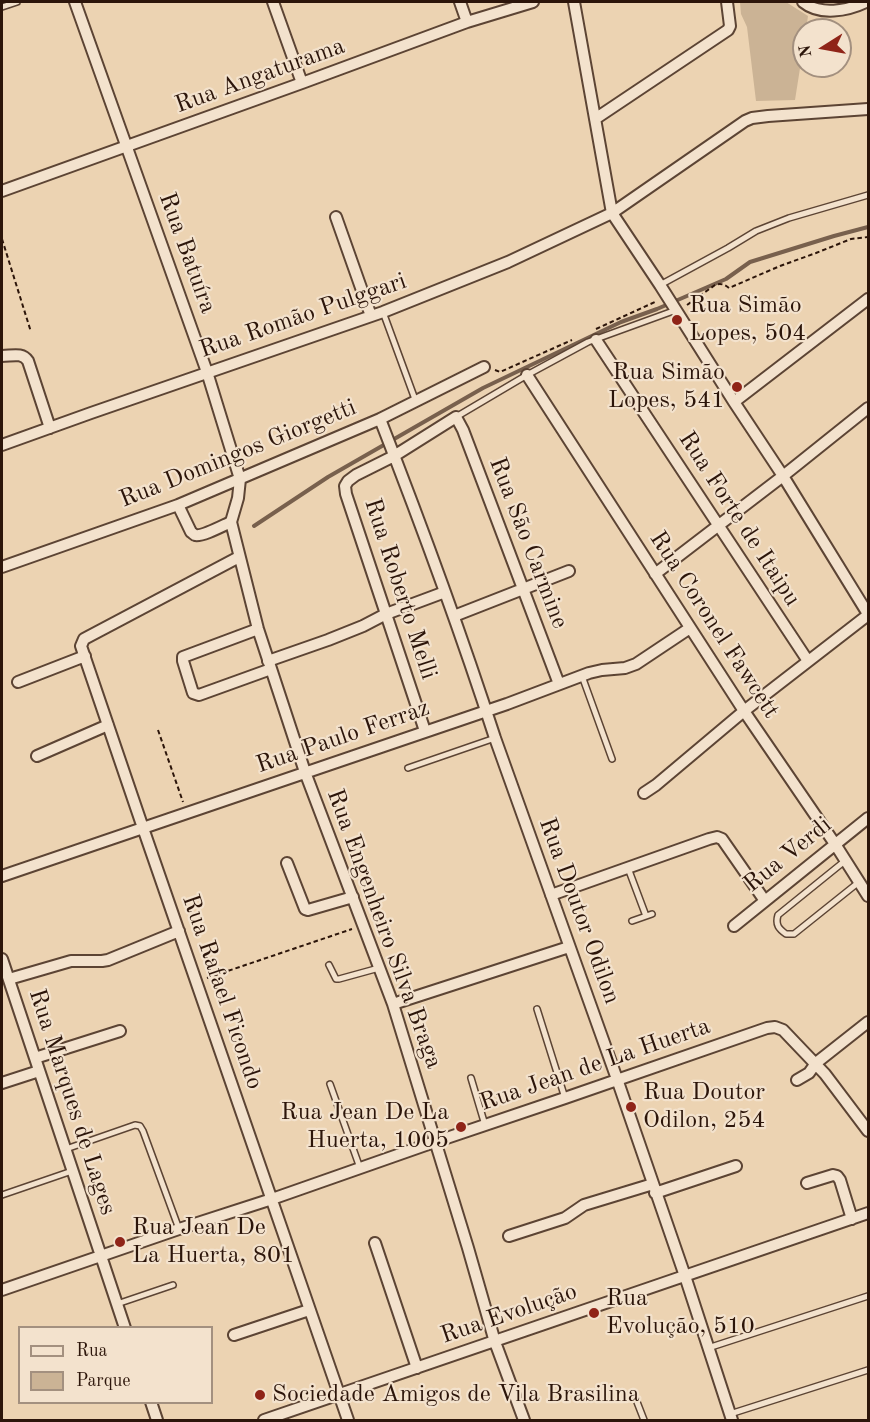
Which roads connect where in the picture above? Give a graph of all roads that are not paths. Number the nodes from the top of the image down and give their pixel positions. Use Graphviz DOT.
graph roads {
  1 [pos="17,2"];
  2 [pos="75,2"];
  3 [pos="273,2"];
  4 [pos="460,2"];
  5 [pos="533,2"];
  6 [pos="574,2"];
  7 [pos="727,2"];
  8 [pos="803,2"];
  9 [pos="866,2"];
  10 [pos="2,7"];
  11 [pos="467,22"];
  12 [pos="302,83"];
  13 [pos="868,109"];
  14 [pos="595,119"];
  15 [pos="126,146"];
  16 [pos="2,191"];
  17 [pos="868,195"];
  18 [pos="612,213"];
  19 [pos="336,217"];
  20 [pos="660,285"];
  21 [pos="868,299"];
  22 [pos="676,310"];
  23 [pos="383,312"];
  24 [pos="371,316"];
  25 [pos="595,335"];
  26 [pos="2,356"];
  27 [pos="484,368"];
  28 [pos="207,372"];
  29 [pos="527,375"];
  30 [pos="416,402"];
  31 [pos="734,402"];
  32 [pos="868,408"];
  33 [pos="456,417"];
  34 [pos="380,419"];
  35 [pos="50,428"];
  36 [pos="2,446"];
  37 [pos="393,453"];
  38 [pos="783,476"];
  39 [pos="240,479"];
  40 [pos="178,505"];
  41 [pos="231,522"];
  42 [pos="719,525"];
  43 [pos="240,557"];
  44 [pos="2,567"];
  45 [pos="569,572"];
  46 [pos="656,574"];
  47 [pos="522,590"];
  48 [pos="445,592"];
  49 [pos="386,614"];
  50 [pos="868,614"];
  51 [pos="454,616"];
  52 [pos="690,628"];
  53 [pos="258,629"];
  54 [pos="83,651"];
  55 [pos="808,661"];
  56 [pos="269,665"];
  57 [pos="582,676"];
  58 [pos="18,681"];
  59 [pos="559,684"];
  60 [pos="487,711"];
  61 [pos="744,711"];
  62 [pos="108,725"];
  63 [pos="425,732"];
  64 [pos="495,738"];
  65 [pos="37,756"];
  66 [pos="612,759"];
  67 [pos="408,768"];
  68 [pos="305,772"];
  69 [pos="644,793"];
  70 [pos="868,818"];
  71 [pos="143,828"];
  72 [pos="835,844"];
  73 [pos="846,860"];
  74 [pos="287,863"];
  75 [pos="628,868"];
  76 [pos="2,876"];
  77 [pos="860,882"];
  78 [pos="551,895"];
  79 [pos="868,896"];
  80 [pos="353,897"];
  81 [pos="765,901"];
  82 [pos="632,921"];
  83 [pos="734,926"];
  84 [pos="179,931"];
  85 [pos="569,947"];
  86 [pos="2,959"];
  87 [pos="329,965"];
  88 [pos="379,968"];
  89 [pos="9,979"];
  90 [pos="393,1004"];
  91 [pos="537,1009"];
  92 [pos="868,1022"];
  93 [pos="120,1031"];
  94 [pos="35,1058"];
  95 [pos="816,1064"];
  96 [pos="39,1071"];
  97 [pos="471,1078"];
  98 [pos="617,1079"];
  99 [pos="797,1080"];
  100 [pos="2,1083"];
  101 [pos="330,1084"];
  102 [pos="565,1098"];
  103 [pos="485,1125"];
  104 [pos="868,1131"];
  105 [pos="435,1142"];
  106 [pos="66,1149"];
  107 [pos="736,1166"];
  108 [pos="360,1168"];
  109 [pos="72,1171"];
  110 [pos="807,1183"];
  111 [pos="654,1188"];
  112 [pos="2,1195"];
  113 [pos="272,1199"];
  114 [pos="868,1213"];
  115 [pos="852,1219"];
  116 [pos="179,1229"];
  117 [pos="509,1236"];
  118 [pos="375,1243"];
  119 [pos="101,1256"];
  120 [pos="685,1276"];
  121 [pos="173,1285"];
  122 [pos="2,1290"];
  123 [pos="868,1296"];
  124 [pos="117,1304"];
  125 [pos="309,1310"];
  126 [pos="124,1326"];
  127 [pos="234,1335"];
  128 [pos="495,1341"];
  129 [pos="708,1348"];
  130 [pos="417,1368"];
  131 [pos="868,1370"];
  132 [pos="339,1395"];
  133 [pos="637,1402"];
  134 [pos="152,1404"];
  135 [pos="731,1417"];
  136 [pos="157,1420"];
  137 [pos="264,1420"];
  138 [pos="348,1420"];
  139 [pos="524,1420"];
  140 [pos="644,1420"];
  1 -- 10 [label="lane"];
  2 -- 15 [label="street, Rua Batuíra"];
  3 -- 12 [label="street"];
  4 -- 11 [label="street"];
  5 -- 11 [label="street, Rua Angaturama"];
  6 -- 14 [label="street"];
  7 -- 14 [label="street"];
  8 -- 9 [label="street"];
  11 -- 12 [label="street, Rua Angaturama"];
  12 -- 15 [label="street, Rua Angaturama"];
  13 -- 18 [label="street, Rua Romão Pulggari"];
  14 -- 18 [label="street"];
  15 -- 16 [label="street, Rua Angaturama"];
  15 -- 28 [label="street, Rua Batuíra"];
  17 -- 20 [label="lane"];
  18 -- 20 [label="street"];
  18 -- 23 [label="street, Rua Romão Pulggari"];
  19 -- 24 [label="street"];
  20 -- 22 [label="street"];
  21 -- 31 [label="street"];
  22 -- 25 [label="lane"];
  22 -- 31 [label="street"];
  23 -- 24 [label="street, Rua Romão Pulggari"];
  23 -- 30 [label="lane"];
  24 -- 28 [label="street, Rua Romão Pulggari"];
  25 -- 29 [label="lane"];
  25 -- 42 [label="street, Rua Forte de Itaipu"];
  26 -- 35 [label="street"];
  27 -- 30 [label="street, Rua Domingos Giorgetti"];
  28 -- 35 [label="street, Rua Romão Pulggari"];
  28 -- 39 [label="street, Rua Batuíra"];
  29 -- 33 [label="lane"];
  29 -- 46 [label="street, Rua Coronel Fawcett"];
  30 -- 34 [label="street, Rua Domingos Giorgetti"];
  31 -- 38 [label="street"];
  32 -- 38 [label="street"];
  33 -- 37 [label="street"];
  33 -- 47 [label="street, Rua São Carmine"];
  34 -- 37 [label="street, Rua Doutor Odilon"];
  34 -- 39 [label="street, Rua Domingos Giorgetti"];
  35 -- 36 [label="street, Rua Romão Pulggari"];
  37 -- 48 [label="street, Rua Doutor Odilon"];
  37 -- 49 [label="street, Rua Roberto Melli"];
  38 -- 42 [label="street"];
  38 -- 50 [label="street"];
  39 -- 40 [label="street, Rua Domingos Giorgetti"];
  39 -- 41 [label="street, Rua Batuíra"];
  40 -- 41 [label="street"];
  40 -- 44 [label="street, Rua Domingos Giorgetti"];
  41 -- 43 [label="street, Rua Engenheiro Silva Braga"];
  42 -- 46 [label="street"];
  42 -- 55 [label="street, Rua Forte de Itaipu"];
  43 -- 53 [label="street, Rua Engenheiro Silva Braga"];
  43 -- 54 [label="street"];
  45 -- 47 [label="street"];
  46 -- 52 [label="street, Rua Coronel Fawcett"];
  47 -- 51 [label="street"];
  47 -- 59 [label="street, Rua São Carmine"];
  48 -- 49 [label="street"];
  48 -- 51 [label="street, Rua Doutor Odilon"];
  49 -- 56 [label="street"];
  49 -- 63 [label="street, Rua Roberto Melli"];
  50 -- 55 [label="street"];
  51 -- 60 [label="street, Rua Doutor Odilon"];
  52 -- 57 [label="street, Rua Paulo Ferraz"];
  52 -- 61 [label="street, Rua Coronel Fawcett"];
  53 -- 56 [label="street, Rua Engenheiro Silva Braga"];
  53 -- 56 [label="street"];
  54 -- 58 [label="street"];
  54 -- 62 [label="street, Rua Rafael Ficondo"];
  55 -- 61 [label="street"];
  56 -- 68 [label="street, Rua Engenheiro Silva Braga"];
  57 -- 59 [label="street, Rua Paulo Ferraz"];
  57 -- 66 [label="lane"];
  59 -- 60 [label="street, Rua Paulo Ferraz"];
  60 -- 63 [label="street, Rua Paulo Ferraz"];
  60 -- 64 [label="street, Rua Doutor Odilon"];
  61 -- 69 [label="street"];
  61 -- 72 [label="street, Rua Coronel Fawcett"];
  62 -- 65 [label="street"];
  62 -- 71 [label="street, Rua Rafael Ficondo"];
  63 -- 68 [label="street, Rua Paulo Ferraz"];
  64 -- 67 [label="lane"];
  64 -- 78 [label="street, Rua Doutor Odilon"];
  68 -- 71 [label="street, Rua Paulo Ferraz"];
  68 -- 80 [label="street, Rua Engenheiro Silva Braga"];
  70 -- 72 [label="street, Rua Verdi"];
  71 -- 76 [label="street, Rua Paulo Ferraz"];
  71 -- 84 [label="street, Rua Rafael Ficondo"];
  72 -- 73 [label="street, Rua Coronel Fawcett"];
  72 -- 81 [label="street, Rua Verdi"];
  73 -- 77 [label="street, Rua Coronel Fawcett"];
  73 -- 77 [label="lane"];
  74 -- 80 [label="street"];
  75 -- 78 [label="street"];
  75 -- 81 [label="street"];
  75 -- 82 [label="lane"];
  77 -- 79 [label="street, Rua Coronel Fawcett"];
  78 -- 85 [label="street, Rua Doutor Odilon"];
  80 -- 88 [label="street, Rua Engenheiro Silva Braga"];
  81 -- 83 [label="street, Rua Verdi"];
  84 -- 89 [label="street"];
  84 -- 113 [label="street, Rua Rafael Ficondo"];
  85 -- 90 [label="street"];
  85 -- 98 [label="street, Rua Doutor Odilon"];
  86 -- 89 [label="street, Rua Marques de Lages"];
  87 -- 88 [label="lane"];
  88 -- 90 [label="street, Rua Engenheiro Silva Braga"];
  89 -- 94 [label="street, Rua Marques de Lages"];
  90 -- 105 [label="street, Rua Engenheiro Silva Braga"];
  91 -- 102 [label="lane"];
  92 -- 95 [label="street"];
  93 -- 94 [label="street"];
  94 -- 96 [label="street, Rua Marques de Lages"];
  95 -- 98 [label="street, Rua Jean de La Huerta"];
  95 -- 99 [label="street"];
  95 -- 104 [label="street"];
  96 -- 100 [label="street"];
  96 -- 106 [label="street, Rua Marques de Lages"];
  97 -- 103 [label="lane"];
  98 -- 102 [label="street, Rua Jean de La Huerta"];
  98 -- 111 [label="street, Rua Doutor Odilon"];
  101 -- 108 [label="lane"];
  102 -- 103 [label="street, Rua Jean de La Huerta"];
  103 -- 105 [label="street, Rua Jean de La Huerta"];
  105 -- 108 [label="street, Rua Jean de La Huerta"];
  105 -- 128 [label="street, Rua Engenheiro Silva Braga"];
  106 -- 109 [label="street, Rua Marques de Lages"];
  106 -- 116 [label="lane"];
  107 -- 111 [label="street"];
  108 -- 113 [label="street, Rua Jean de La Huerta"];
  109 -- 112 [label="lane"];
  109 -- 119 [label="street, Rua Marques de Lages"];
  110 -- 115 [label="street"];
  111 -- 117 [label="street"];
  111 -- 120 [label="street, Rua Doutor Odilon"];
  113 -- 116 [label="street, Rua Jean de La Huerta"];
  113 -- 125 [label="street, Rua Rafael Ficondo"];
  114 -- 115 [label="street, Rua Evolução"];
  115 -- 120 [label="street, Rua Evolução"];
  116 -- 119 [label="street, Rua Jean de La Huerta"];
  118 -- 130 [label="street"];
  119 -- 122 [label="street, Rua Jean de La Huerta"];
  119 -- 124 [label="street, Rua Marques de Lages"];
  120 -- 128 [label="street, Rua Evolução"];
  120 -- 129 [label="street, Rua Doutor Odilon"];
  121 -- 124 [label="lane"];
  123 -- 129 [label="lane"];
  124 -- 126 [label="street, Rua Marques de Lages"];
  125 -- 127 [label="street"];
  125 -- 132 [label="street, Rua Rafael Ficondo"];
  128 -- 130 [label="street, Rua Evolução"];
  128 -- 139 [label="street, Rua Engenheiro Silva Braga"];
  129 -- 135 [label="street, Rua Doutor Odilon"];
  130 -- 132 [label="street, Rua Evolução"];
  131 -- 135 [label="lane"];
  132 -- 137 [label="street, Rua Evolução"];
  132 -- 138 [label="street, Rua Rafael Ficondo"];
  133 -- 140 [label="lane"];
  134 -- 136 [label="street"];
}
